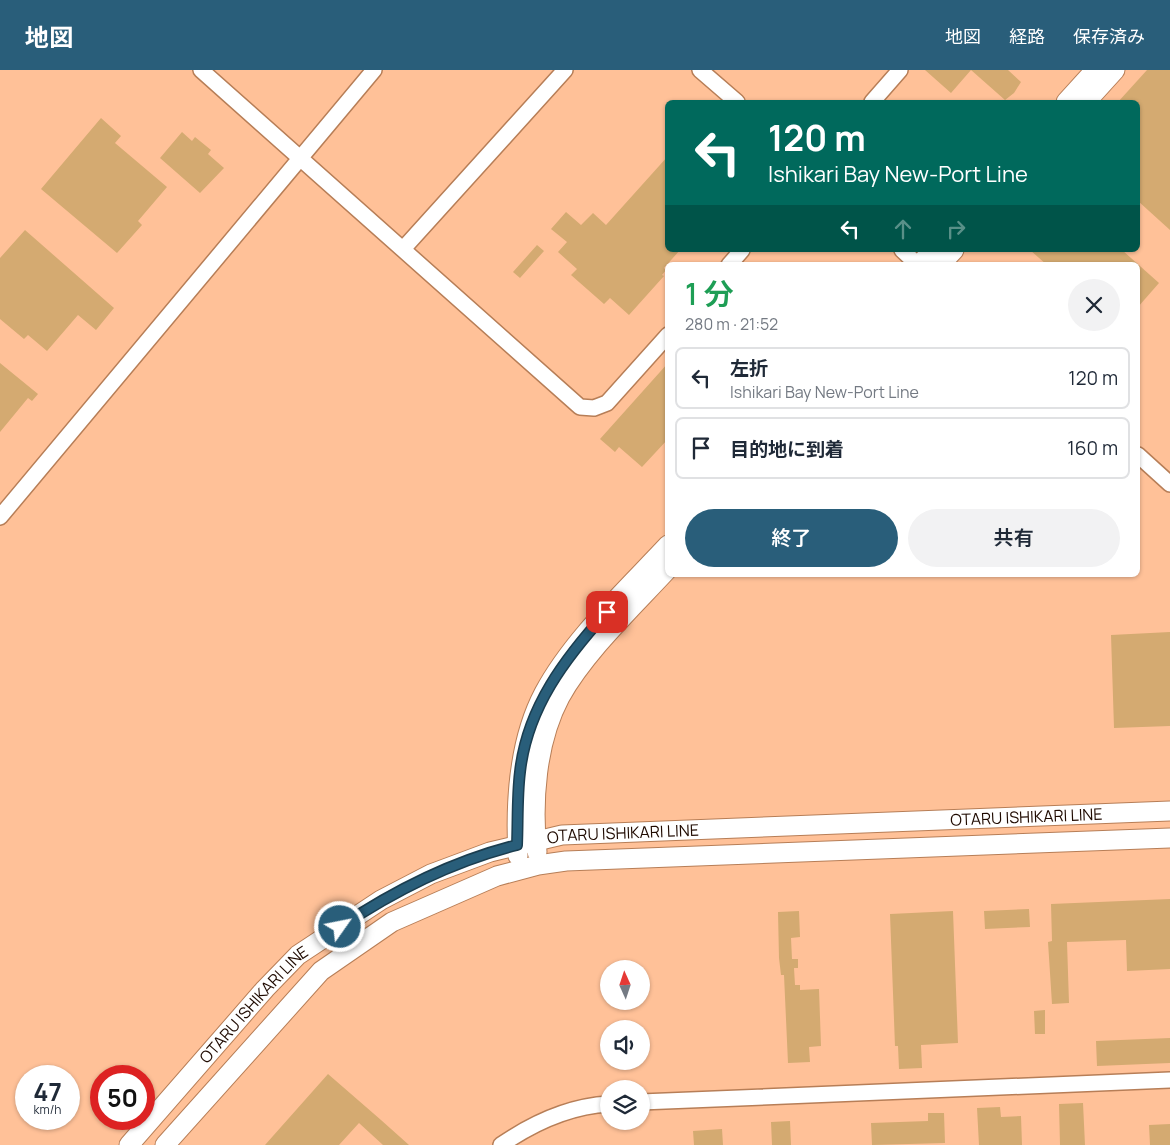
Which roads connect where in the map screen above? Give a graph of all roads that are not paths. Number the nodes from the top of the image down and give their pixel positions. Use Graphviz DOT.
graph roads {
  1 [pos="201,70"];
  2 [pos="374,70"];
  3 [pos="565,70"];
  4 [pos="700,70"];
  5 [pos="900,70"];
  6 [pos="1095,70"];
  7 [pos="1115,70"];
  8 [pos="735,100"];
  9 [pos="874,100"];
  10 [pos="1068,100"];
  11 [pos="1088,100"];
  12 [pos="300,158"];
  13 [pos="403,249"];
  14 [pos="740,252"];
  15 [pos="904,252"];
  16 [pos="931,252"];
  17 [pos="952,252"];
  18 [pos="732,262"];
  19 [pos="916,262"];
  20 [pos="922,262"];
  21 [pos="943,262"];
  22 [pos="665,337"];
  23 [pos="1140,457"];
  24 [pos="1170,484"];
  25 [pos="0,517"];
  26 [pos="665,548"];
  27 [pos="665,572"];
  28 [pos="1170,811"];
  29 [pos="1170,838"];
  30 [pos="536,840"];
  31 [pos="517,845"];
  32 [pos="538,865"];
  33 [pos="519,870"];
  34 [pos="1170,1080"];
  35 [pos="650,1102"];
  36 [pos="600,1104"];
  37 [pos="129,1145"];
  38 [pos="165,1145"];
  39 [pos="501,1145"];
  1 -- 12 [label="street"];
  2 -- 12 [label="street"];
  3 -- 13 [label="street"];
  4 -- 8 [label="street"];
  5 -- 9 [label="street"];
  6 -- 10 [label="main road"];
  7 -- 11 [label="main road"];
  12 -- 13 [label="street"];
  12 -- 25 [label="street"];
  13 -- 22 [label="street"];
  14 -- 18 [label="street"];
  15 -- 19 [label="street"];
  16 -- 20 [label="main road"];
  17 -- 21 [label="main road"];
  23 -- 24 [label="street"];
  26 -- 31 [label="main road"];
  27 -- 30 [label="main road"];
  28 -- 30 [label="main road, OTARU ISHIKARI LINE"];
  29 -- 32 [label="main road, OTARU ISHIKARI LINE"];
  30 -- 31 [label="main road, OTARU ISHIKARI LINE"];
  30 -- 32 [label="main road"];
  31 -- 33 [label="main road"];
  31 -- 37 [label="main road, OTARU ISHIKARI LINE"];
  32 -- 33 [label="main road, OTARU ISHIKARI LINE"];
  33 -- 38 [label="main road, OTARU ISHIKARI LINE"];
  34 -- 35 [label="street"];
  36 -- 39 [label="street"];
}
